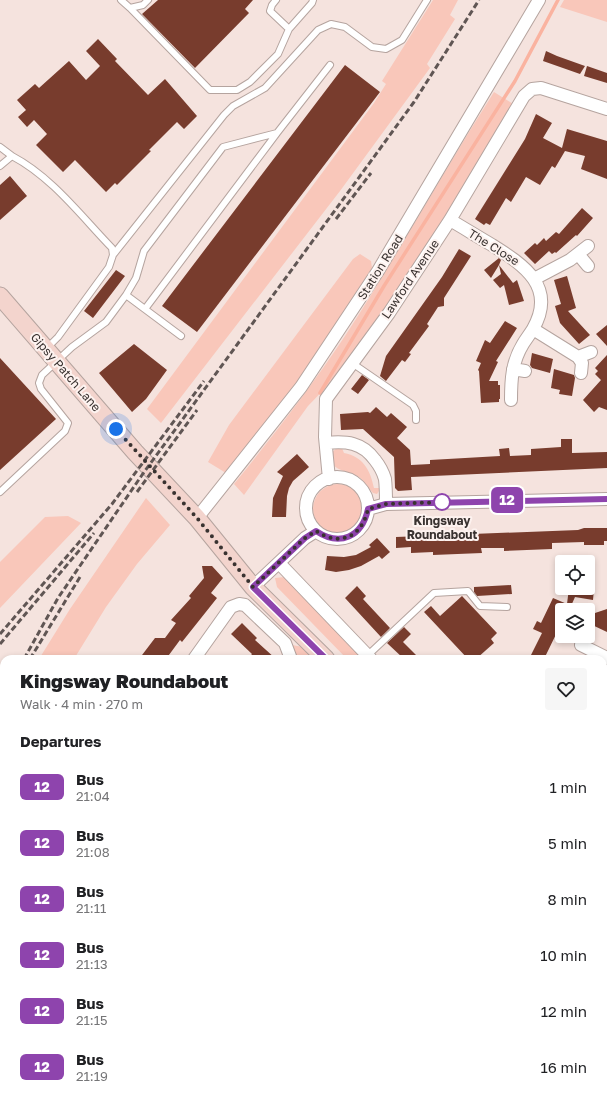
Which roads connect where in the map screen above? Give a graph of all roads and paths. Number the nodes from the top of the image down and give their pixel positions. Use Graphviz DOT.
graph roads {
  1 [pos="121,0"];
  2 [pos="148,0"];
  3 [pos="276,0"];
  4 [pos="313,0"];
  5 [pos="427,0"];
  6 [pos="539,0"];
  7 [pos="130,8"];
  8 [pos="289,29"];
  9 [pos="330,65"];
  10 [pos="607,109"];
  11 [pos="277,133"];
  12 [pos="0,148"];
  13 [pos="12,156"];
  14 [pos="0,166"];
  15 [pos="450,220"];
  16 [pos="588,246"];
  17 [pos="578,254"];
  18 [pos="113,255"];
  19 [pos="588,266"];
  20 [pos="534,278"];
  21 [pos="126,295"];
  22 [pos="0,296"];
  23 [pos="145,309"];
  24 [pos="533,329"];
  25 [pos="181,336"];
  26 [pos="46,349"];
  27 [pos="591,352"];
  28 [pos="578,357"];
  29 [pos="58,362"];
  30 [pos="352,363"];
  31 [pos="512,369"];
  32 [pos="525,371"];
  33 [pos="581,373"];
  34 [pos="511,400"];
  35 [pos="416,420"];
  36 [pos="326,443"];
  37 [pos="329,479"];
  38 [pos="0,492"];
  39 [pos="607,499"];
  40 [pos="386,504"];
  41 [pos="368,509"];
  42 [pos="197,518"];
  43 [pos="316,531"];
  44 [pos="279,563"];
  45 [pos="253,587"];
  46 [pos="507,607"];
  47 [pos="581,645"];
  48 [pos="197,655"];
  49 [pos="290,655"];
  50 [pos="322,655"];
  51 [pos="368,655"];
  52 [pos="372,655"];
  53 [pos="601,655"];
  1 -- 7 [label="lane"];
  2 -- 7 [label="lane"];
  3 -- 8 [label="lane"];
  4 -- 8 [label="lane"];
  5 -- 18 [label="lane"];
  6 -- 42 [label="street, Station Road"];
  7 -- 8 [label="lane"];
  9 -- 11 [label="lane"];
  10 -- 15 [label="street, Lawford Avenue"];
  11 -- 21 [label="lane"];
  11 -- 23 [label="lane"];
  12 -- 13 [label="lane"];
  13 -- 14 [label="lane"];
  13 -- 18 [label="lane"];
  15 -- 20 [label="street, The Close"];
  15 -- 30 [label="street, Lawford Avenue"];
  16 -- 17 [label="street"];
  17 -- 19 [label="street"];
  17 -- 20 [label="street"];
  18 -- 26 [label="lane"];
  20 -- 24 [label="street, The Close"];
  21 -- 23 [label="lane"];
  21 -- 29 [label="lane"];
  22 -- 26 [label="main road, Gipsy Patch Lane"];
  23 -- 25 [label="lane"];
  24 -- 28 [label="street"];
  24 -- 31 [label="street, The Close"];
  26 -- 29 [label="main road, Gipsy Patch Lane"];
  27 -- 28 [label="street"];
  28 -- 33 [label="street"];
  29 -- 38 [label="lane"];
  29 -- 42 [label="main road, Gipsy Patch Lane"];
  30 -- 35 [label="lane"];
  30 -- 36 [label="street, Lawford Avenue"];
  31 -- 32 [label="street"];
  31 -- 34 [label="street, The Close"];
  36 -- 37 [label="street, Lawford Avenue"];
  36 -- 40 [label="street"];
  37 -- 41 [label="street"];
  37 -- 43 [label="street"];
  39 -- 40 [label="street"];
  40 -- 41 [label="street"];
  41 -- 43 [label="street"];
  42 -- 45 [label="main road, Gipsy Patch Lane"];
  43 -- 44 [label="street"];
  44 -- 45 [label="street"];
  44 -- 51 [label="street"];
  45 -- 50 [label="main road, Gipsy Patch Lane"];
  46 -- 52 [label="lane"];
  47 -- 53 [label="street"];
  48 -- 49 [label="street"];
}
